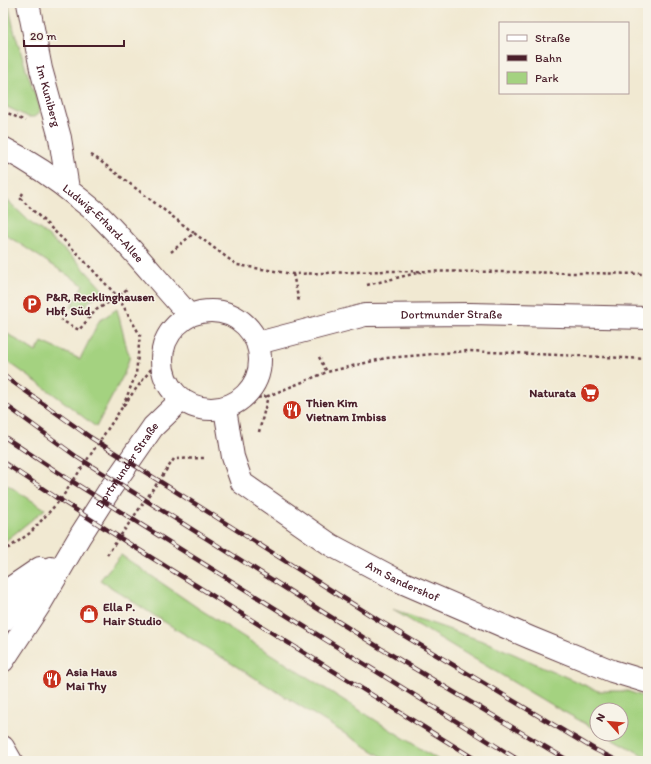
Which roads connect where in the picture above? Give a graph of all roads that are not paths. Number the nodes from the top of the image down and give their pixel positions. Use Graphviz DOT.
graph roads {
  1 [pos="28,3"];
  2 [pos="3,148"];
  3 [pos="68,189"];
  4 [pos="189,315"];
  5 [pos="648,318"];
  6 [pos="258,343"];
  7 [pos="181,400"];
  8 [pos="225,409"];
  9 [pos="80,536"];
  10 [pos="3,593"];
  11 [pos="3,621"];
  12 [pos="3,661"];
  13 [pos="648,682"];
  14 [pos="3,747"];
  15 [pos="11,761"];
  1 -- 3 [label="main road, Im Kuniberg"];
  2 -- 3 [label="main road, Ludwig-Erhard-Allee"];
  3 -- 4 [label="main road, Ludwig-Erhard-Allee"];
  4 -- 6 [label="main road"];
  4 -- 7 [label="main road"];
  5 -- 6 [label="main road, Dortmunder Straße"];
  6 -- 8 [label="main road"];
  7 -- 8 [label="main road"];
  7 -- 9 [label="main road, Dortmunder Straße"];
  8 -- 13 [label="main road, Am Sandershof"];
  9 -- 10 [label="main road, Dortmunder Straße"];
  9 -- 11 [label="main road, Dortmunder Straße"];
  9 -- 12 [label="main road, Dortmunder Straße"];
  14 -- 15 [label="main road"];
}
